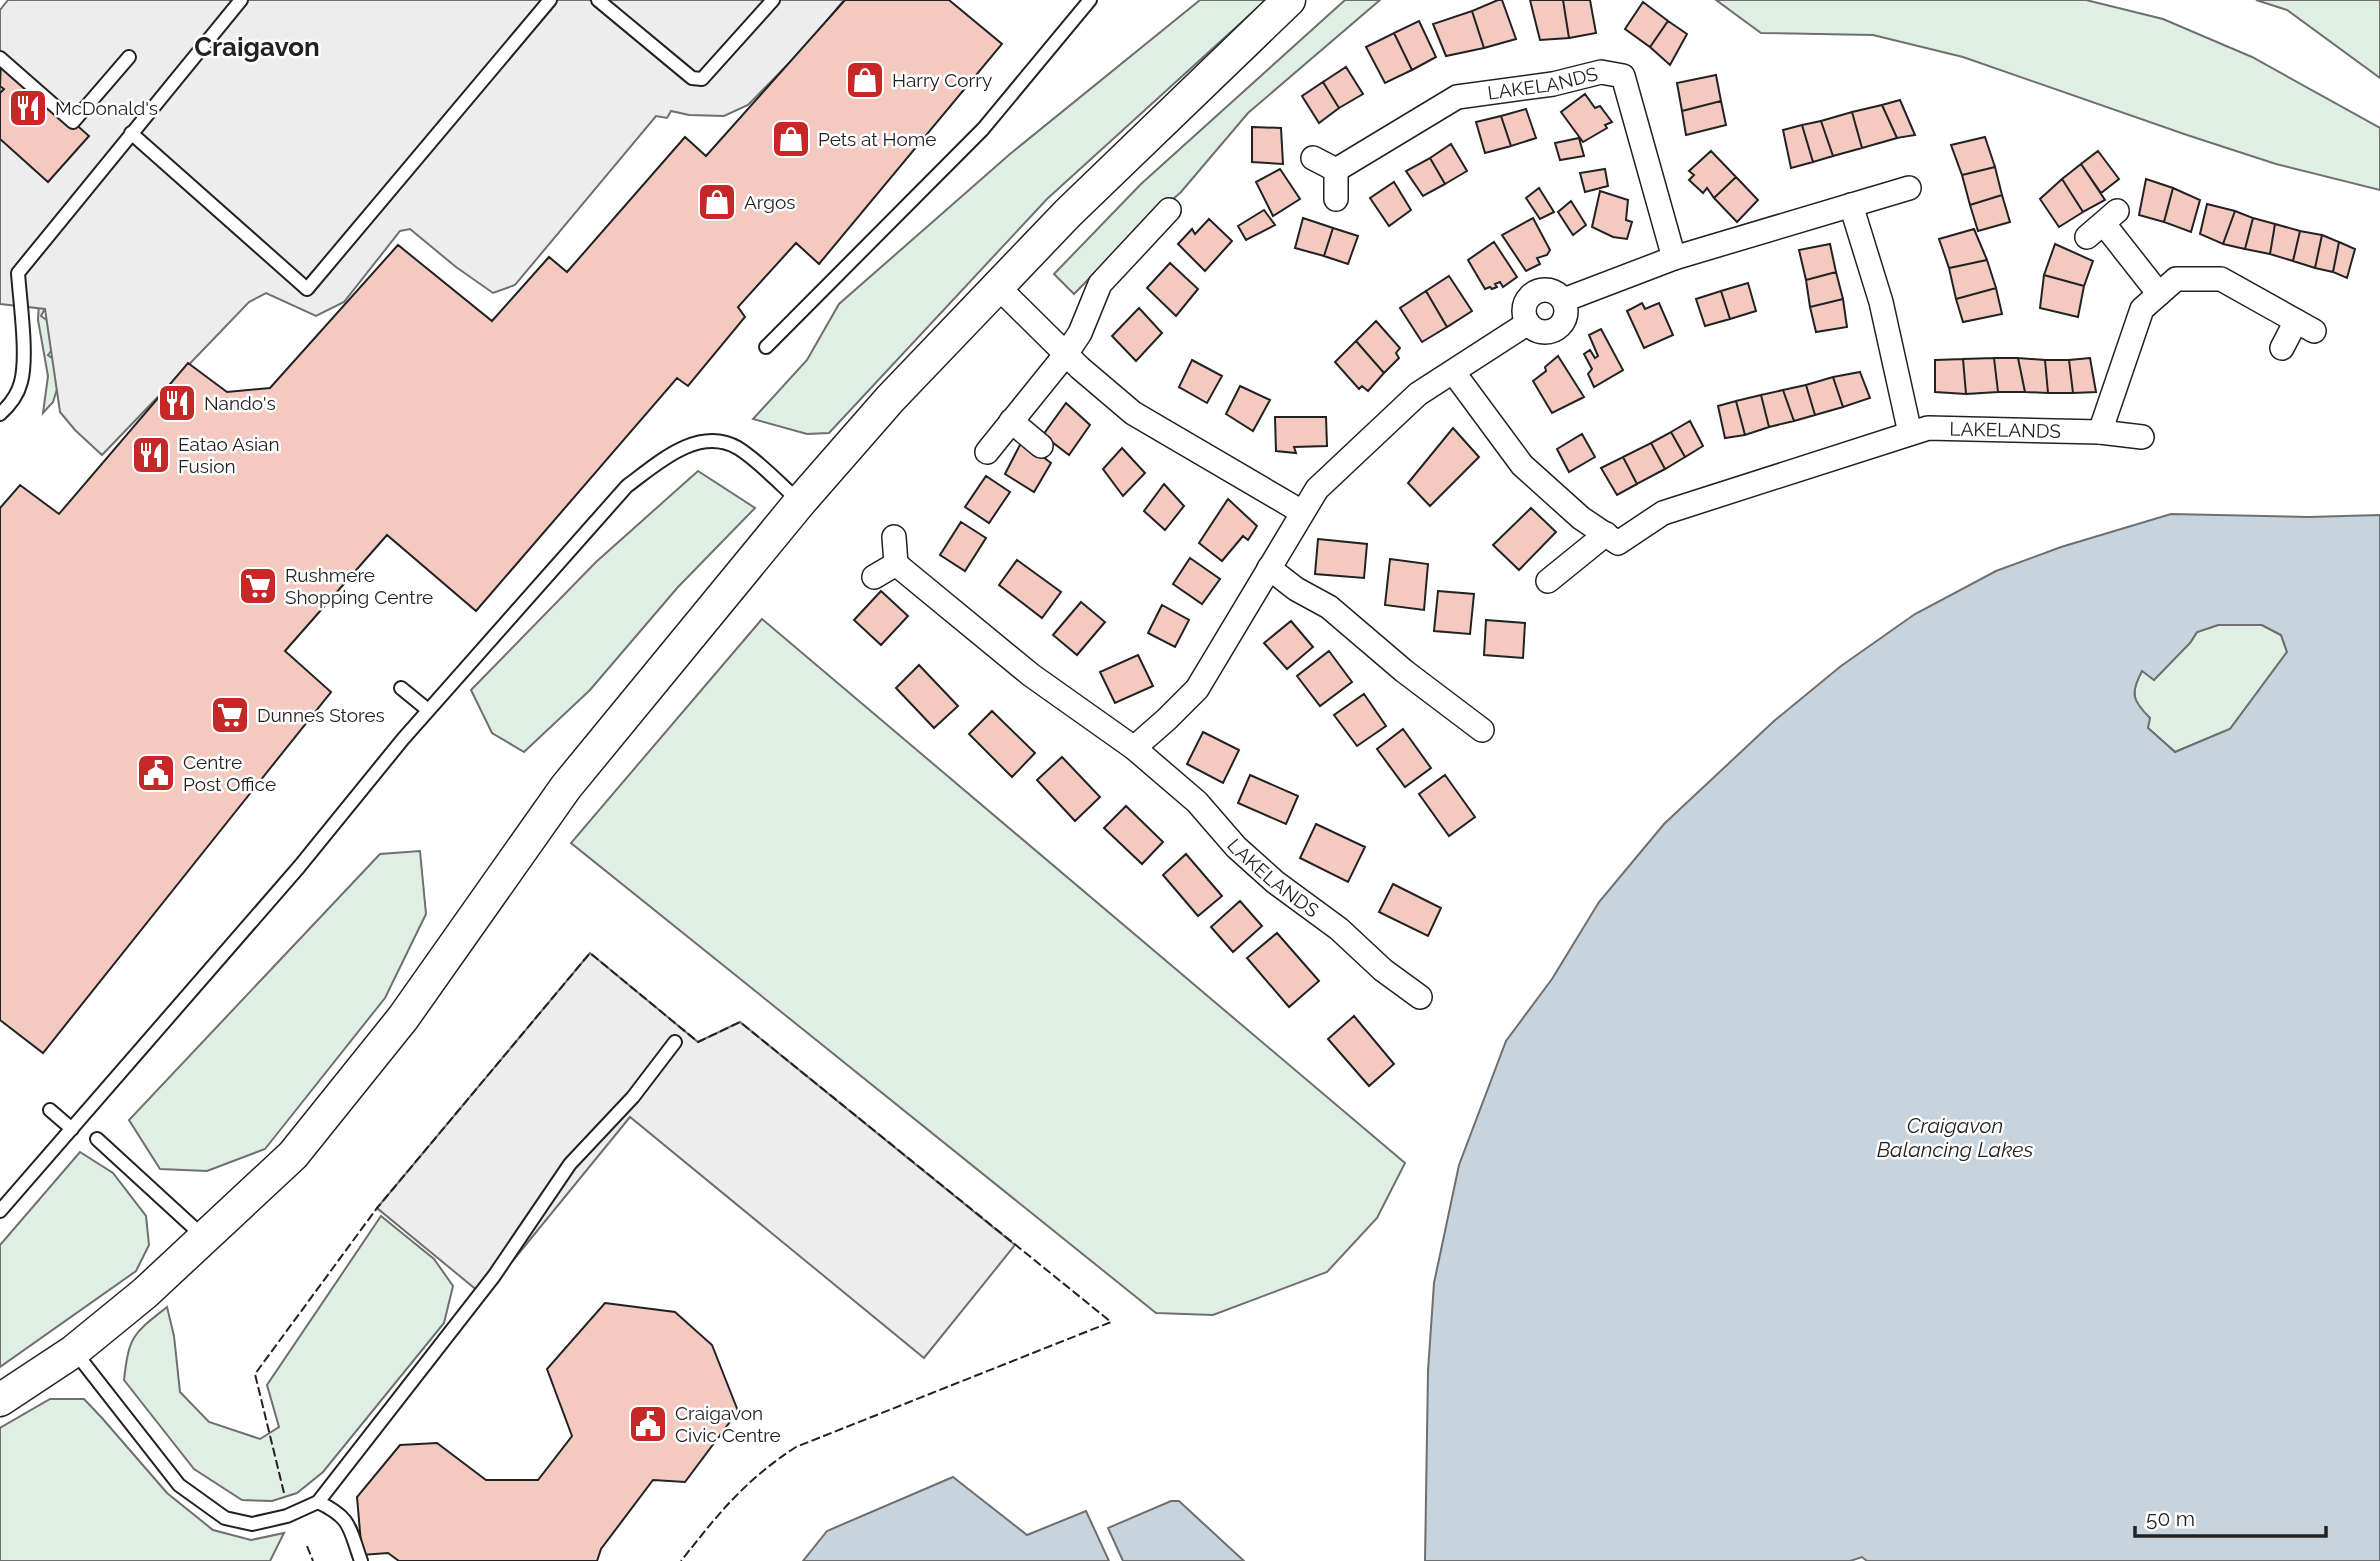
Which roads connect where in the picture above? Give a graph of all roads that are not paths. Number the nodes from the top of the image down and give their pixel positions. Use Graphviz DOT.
graph roads {
  1 [pos="241,0"];
  2 [pos="550,0"];
  3 [pos="598,0"];
  4 [pos="772,0"];
  5 [pos="1090,0"];
  6 [pos="1289,0"];
  7 [pos="129,57"];
  8 [pos="0,58"];
  9 [pos="131,133"];
  10 [pos="1313,158"];
  11 [pos="1336,170"];
  12 [pos="1909,188"];
  13 [pos="1336,199"];
  14 [pos="1851,205"];
  15 [pos="1169,210"];
  16 [pos="2103,224"];
  17 [pos="1674,258"];
  18 [pos="997,286"];
  19 [pos="2159,294"];
  20 [pos="766,347"];
  21 [pos="2282,348"];
  22 [pos="1066,354"];
  23 [pos="1454,373"];
  24 [pos="0,414"];
  25 [pos="1011,421"];
  26 [pos="2100,432"];
  27 [pos="1910,433"];
  28 [pos="2142,437"];
  29 [pos="1041,446"];
  30 [pos="987,452"];
  31 [pos="800,502"];
  32 [pos="1302,512"];
  33 [pos="1606,534"];
  34 [pos="894,537"];
  35 [pos="896,564"];
  36 [pos="1269,568"];
  37 [pos="874,577"];
  38 [pos="1548,581"];
  39 [pos="401,688"];
  40 [pos="428,710"];
  41 [pos="1482,730"];
  42 [pos="1134,748"];
  43 [pos="1420,997"];
  44 [pos="675,1042"];
  45 [pos="50,1110"];
  46 [pos="72,1129"];
  47 [pos="97,1139"];
  48 [pos="0,1211"];
  49 [pos="205,1238"];
  50 [pos="75,1350"];
  51 [pos="0,1399"];
  52 [pos="318,1502"];
  53 [pos="361,1561"];
  1 -- 9 [label="lane"];
  2 -- 9 [label="lane"];
  3 -- 4 [label="lane"];
  5 -- 20 [label="lane"];
  6 -- 18 [label="street"];
  7 -- 8 [label="lane"];
  9 -- 24 [label="lane"];
  10 -- 11 [label="street"];
  11 -- 13 [label="street"];
  11 -- 17 [label="street, LAKELANDS"];
  12 -- 14 [label="street"];
  14 -- 17 [label="street"];
  14 -- 27 [label="street"];
  15 -- 22 [label="street"];
  16 -- 19 [label="street"];
  17 -- 23 [label="street"];
  18 -- 22 [label="street"];
  18 -- 31 [label="street"];
  19 -- 21 [label="street"];
  19 -- 26 [label="street"];
  22 -- 25 [label="street"];
  22 -- 32 [label="street"];
  23 -- 32 [label="street"];
  23 -- 33 [label="street"];
  25 -- 29 [label="street"];
  25 -- 30 [label="street"];
  26 -- 27 [label="street, LAKELANDS"];
  26 -- 28 [label="street, LAKELANDS"];
  27 -- 33 [label="street, LAKELANDS"];
  31 -- 40 [label="lane"];
  31 -- 49 [label="street"];
  32 -- 36 [label="street"];
  33 -- 38 [label="street"];
  34 -- 35 [label="street"];
  35 -- 37 [label="street"];
  35 -- 42 [label="street, LAKELANDS"];
  36 -- 41 [label="street"];
  36 -- 42 [label="street"];
  39 -- 40 [label="lane"];
  40 -- 46 [label="lane"];
  42 -- 43 [label="street, LAKELANDS"];
  44 -- 52 [label="lane"];
  45 -- 46 [label="lane"];
  46 -- 48 [label="lane"];
  47 -- 49 [label="lane"];
  49 -- 50 [label="street"];
  50 -- 51 [label="street"];
  50 -- 52 [label="lane"];
  52 -- 53 [label="lane"];
}
